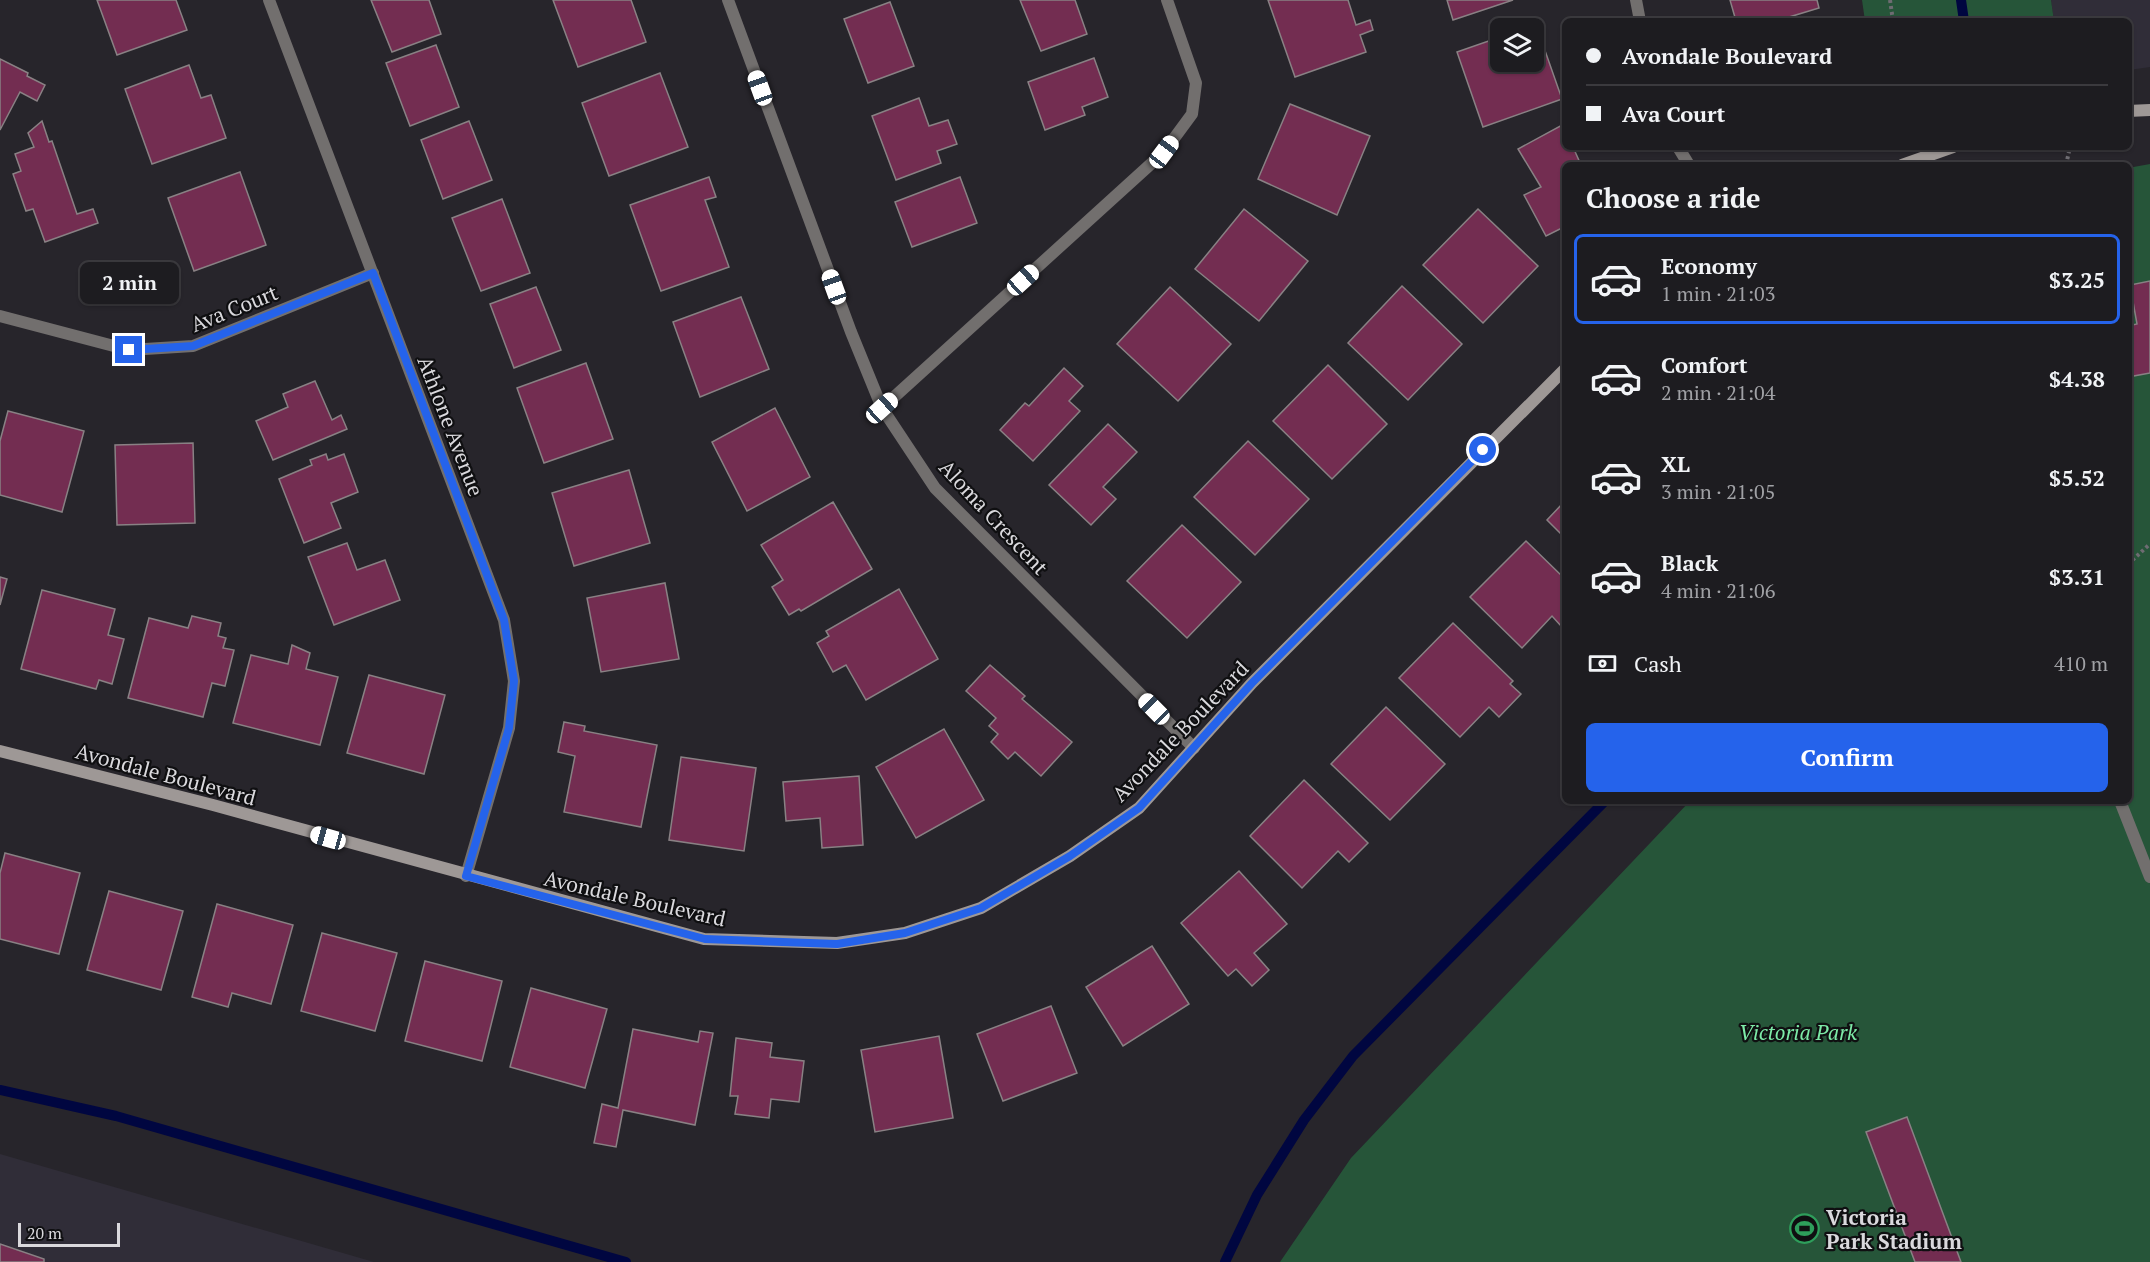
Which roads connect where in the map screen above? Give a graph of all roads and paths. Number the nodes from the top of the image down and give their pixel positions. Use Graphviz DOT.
graph roads {
  1 [pos="269,0"];
  2 [pos="728,0"];
  3 [pos="1167,0"];
  4 [pos="1636,0"];
  5 [pos="1890,0"];
  6 [pos="1639,18"];
  7 [pos="1893,18"];
  8 [pos="2150,110"];
  9 [pos="2132,111"];
  10 [pos="1944,150"];
  11 [pos="1910,162"];
  12 [pos="373,273"];
  13 [pos="0,316"];
  14 [pos="1562,372"];
  15 [pos="882,408"];
  16 [pos="2150,544"];
  17 [pos="2132,560"];
  18 [pos="1194,748"];
  19 [pos="0,751"];
  20 [pos="2121,804"];
  21 [pos="466,876"];
  22 [pos="2150,877"];
  1 -- 12 [label="street, Athlone Avenue"];
  2 -- 15 [label="street, Aloma Crescent"];
  3 -- 15 [label="street"];
  4 -- 6 [label="street"];
  5 -- 7 [label="path"];
  8 -- 9 [label="street"];
  10 -- 11 [label="street"];
  12 -- 13 [label="street, Ava Court"];
  12 -- 21 [label="street, Athlone Avenue"];
  14 -- 18 [label="street, Avondale Boulevard"];
  15 -- 18 [label="street, Aloma Crescent"];
  16 -- 17 [label="path"];
  18 -- 21 [label="street, Avondale Boulevard"];
  19 -- 21 [label="street, Avondale Boulevard"];
  20 -- 22 [label="street"];
}
